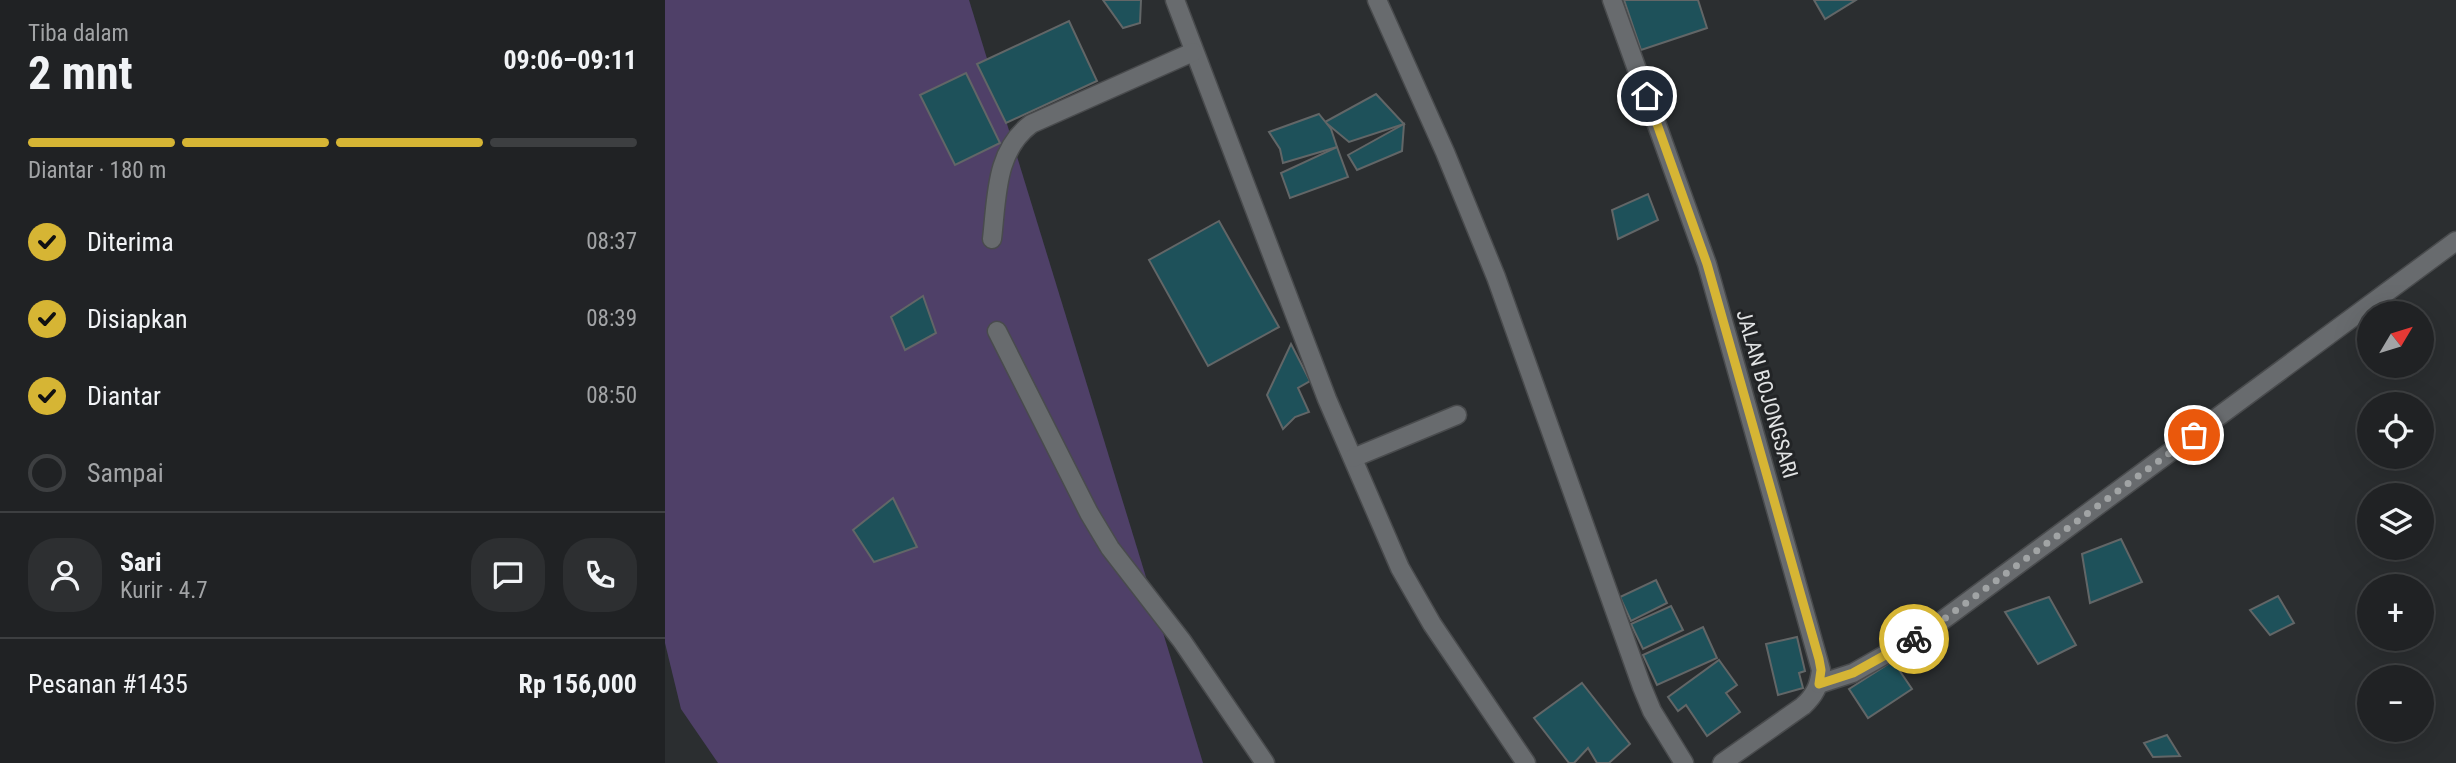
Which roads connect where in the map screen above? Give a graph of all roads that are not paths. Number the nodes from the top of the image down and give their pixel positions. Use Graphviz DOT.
graph roads {
  1 [pos="1175,0"];
  2 [pos="1377,0"];
  3 [pos="1612,0"];
  4 [pos="1193,52"];
  5 [pos="992,239"];
  6 [pos="2456,241"];
  7 [pos="997,331"];
  8 [pos="1457,415"];
  9 [pos="1353,458"];
  10 [pos="1819,684"];
  11 [pos="1265,763"];
  12 [pos="1526,763"];
  13 [pos="1683,763"];
  14 [pos="1722,763"];
  1 -- 4 [label="street"];
  2 -- 13 [label="street"];
  3 -- 10 [label="street, JALAN BOJONGSARI"];
  4 -- 5 [label="street"];
  4 -- 9 [label="street"];
  6 -- 10 [label="street"];
  7 -- 11 [label="street"];
  8 -- 9 [label="street"];
  9 -- 12 [label="street"];
  10 -- 14 [label="street"];
}
